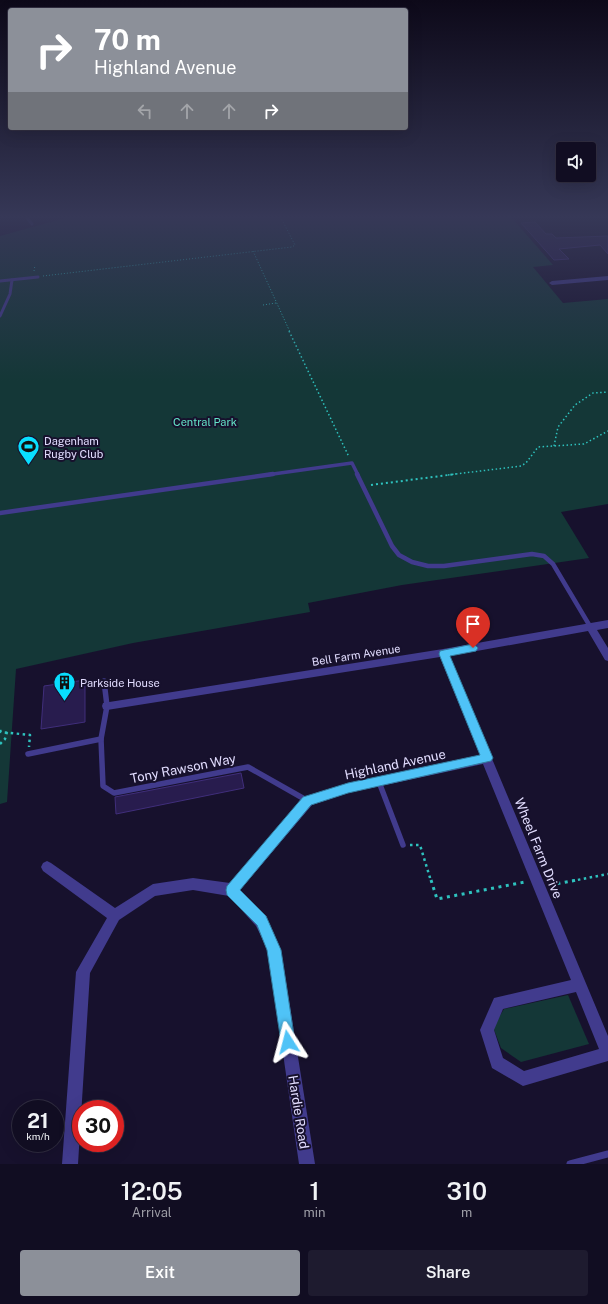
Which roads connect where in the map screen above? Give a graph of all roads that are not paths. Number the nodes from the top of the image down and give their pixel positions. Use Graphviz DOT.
graph roads {
  1 [pos="38,277"];
  2 [pos="608,278"];
  3 [pos="12,280"];
  4 [pos="0,281"];
  5 [pos="552,284"];
  6 [pos="0,316"];
  7 [pos="0,513"];
  8 [pos="608,624"];
  9 [pos="591,628"];
  10 [pos="444,654"];
  11 [pos="608,657"];
  12 [pos="104,681"];
  13 [pos="107,706"];
  14 [pos="102,739"];
  15 [pos="28,754"];
  16 [pos="487,758"];
  17 [pos="379,782"];
  18 [pos="308,801"];
  19 [pos="403,845"];
  20 [pos="47,867"];
  21 [pos="232,890"];
  22 [pos="115,916"];
  23 [pos="579,985"];
  24 [pos="608,1054"];
  25 [pos="608,1154"];
  26 [pos="70,1164"];
  27 [pos="307,1164"];
  28 [pos="570,1164"];
  1 -- 3 [label="lane"];
  2 -- 5 [label="street"];
  3 -- 4 [label="lane"];
  3 -- 6 [label="lane"];
  7 -- 9 [label="lane"];
  8 -- 9 [label="street, Bell Farm Avenue"];
  9 -- 10 [label="street, Bell Farm Avenue"];
  9 -- 11 [label="street"];
  10 -- 13 [label="street, Bell Farm Avenue"];
  10 -- 16 [label="street, Wheel Farm Drive"];
  12 -- 13 [label="lane"];
  13 -- 14 [label="lane"];
  14 -- 15 [label="lane"];
  14 -- 18 [label="lane, Tony Rawson Way"];
  16 -- 17 [label="street, Highland Avenue"];
  16 -- 23 [label="street, Wheel Farm Drive"];
  17 -- 18 [label="street, Highland Avenue"];
  17 -- 19 [label="lane"];
  18 -- 21 [label="street"];
  20 -- 22 [label="street"];
  21 -- 22 [label="street"];
  21 -- 27 [label="street, Hardie Road"];
  22 -- 26 [label="street"];
  23 -- 24 [label="street, Wheel Farm Drive"];
  23 -- 24 [label="street"];
  25 -- 28 [label="lane"];
}
